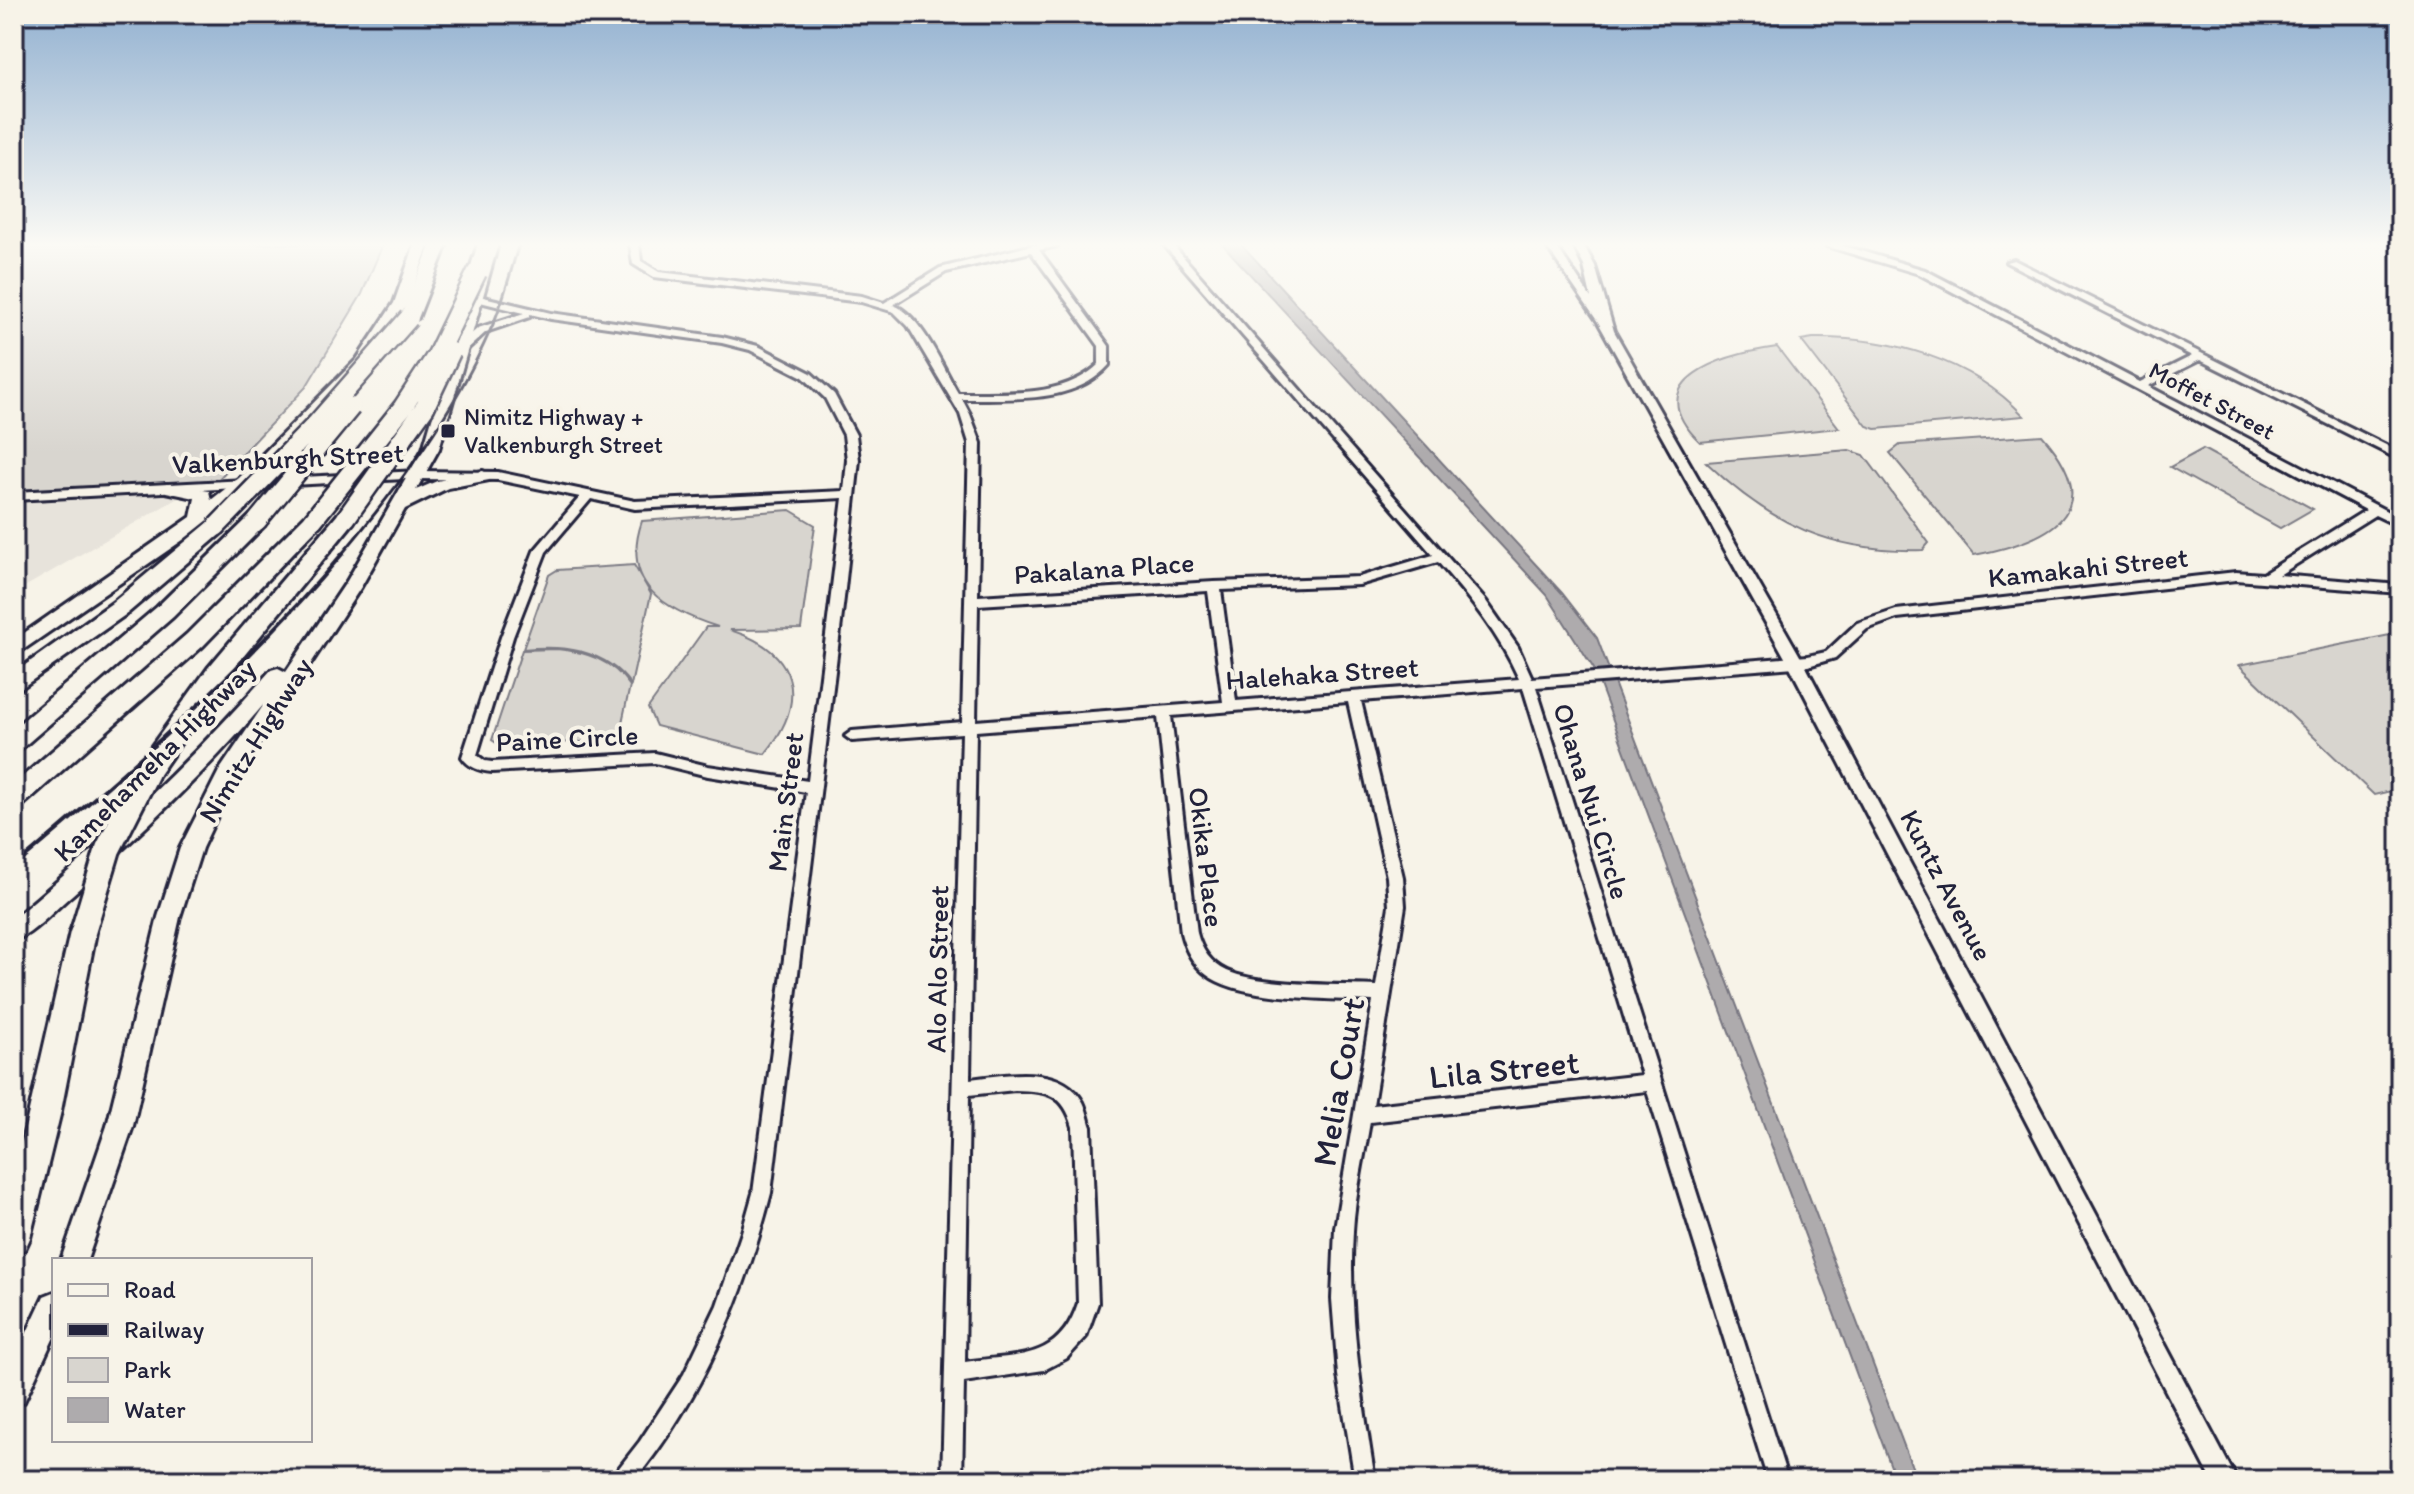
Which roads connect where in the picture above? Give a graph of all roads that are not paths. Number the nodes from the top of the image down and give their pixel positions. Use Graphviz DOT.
graph roads {
  1 [pos="394,314"];
  2 [pos="411,314"];
  3 [pos="457,314"];
  4 [pos="462,314"];
  5 [pos="470,314"];
  6 [pos="541,314"];
  7 [pos="898,314"];
  8 [pos="1081,314"];
  9 [pos="1228,314"];
  10 [pos="1597,314"];
  11 [pos="1603,314"];
  12 [pos="2002,314"];
  13 [pos="2113,314"];
  14 [pos="551,316"];
  15 [pos="409,318"];
  16 [pos="1605,325"];
  17 [pos="458,352"];
  18 [pos="2199,357"];
  19 [pos="2141,386"];
  20 [pos="954,396"];
  21 [pos="2400,456"];
  22 [pos="418,475"];
  23 [pos="483,476"];
  24 [pos="245,482"];
  25 [pos="172,488"];
  26 [pos="849,494"];
  27 [pos="14,496"];
  28 [pos="587,497"];
  29 [pos="399,509"];
  30 [pos="2375,510"];
  31 [pos="2400,523"];
  32 [pos="206,524"];
  33 [pos="177,536"];
  34 [pos="1441,557"];
  35 [pos="2267,577"];
  36 [pos="355,583"];
  37 [pos="1214,586"];
  38 [pos="2400,589"];
  39 [pos="971,601"];
  40 [pos="14,633"];
  41 [pos="195,640"];
  42 [pos="14,649"];
  43 [pos="1796,663"];
  44 [pos="1528,684"];
  45 [pos="14,685"];
  46 [pos="1354,698"];
  47 [pos="1230,705"];
  48 [pos="1164,713"];
  49 [pos="968,726"];
  50 [pos="852,736"];
  51 [pos="14,741"];
  52 [pos="813,787"];
  53 [pos="14,798"];
  54 [pos="14,814"];
  55 [pos="14,931"];
  56 [pos="1383,994"];
  57 [pos="1653,1082"];
  58 [pos="960,1088"];
  59 [pos="1361,1115"];
  60 [pos="14,1238"];
  61 [pos="75,1258"];
  62 [pos="52,1310"];
  63 [pos="955,1373"];
  64 [pos="14,1392"];
  65 [pos="622,1480"];
  66 [pos="952,1480"];
  67 [pos="1365,1480"];
  68 [pos="1778,1480"];
  69 [pos="2225,1480"];
  1 -- 24 [label="main road"];
  2 -- 15 [label="highway"];
  3 -- 41 [label="highway, bridge"];
  4 -- 60 [label="highway, bridge"];
  5 -- 17 [label="main road, Nimitz Highway"];
  6 -- 14 [label="street, Main Street"];
  7 -- 20 [label="street"];
  8 -- 20 [label="street"];
  9 -- 34 [label="street, Ohana Nui Circle"];
  10 -- 16 [label="street, Kuntz Avenue"];
  11 -- 16 [label="street, Kuntz Avenue"];
  12 -- 19 [label="street, Moffet Street"];
  13 -- 18 [label="street"];
  14 -- 17 [label="street, Main Street"];
  14 -- 26 [label="street, Main Street"];
  15 -- 32 [label="highway, bridge"];
  15 -- 51 [label="highway, bridge"];
  16 -- 43 [label="street, Kuntz Avenue"];
  17 -- 22 [label="main road, Nimitz Highway"];
  18 -- 19 [label="street"];
  18 -- 21 [label="street"];
  19 -- 30 [label="street, Moffet Street"];
  20 -- 39 [label="street, Alo Alo Street"];
  22 -- 23 [label="street, Valkenburgh Street"];
  22 -- 24 [label="street, Valkenburgh Street"];
  22 -- 29 [label="main road, Nimitz Highway"];
  23 -- 28 [label="street, Valkenburgh Street"];
  23 -- 29 [label="main road"];
  24 -- 25 [label="street, Valkenburgh Street"];
  24 -- 32 [label="main road"];
  25 -- 27 [label="street, Valkenburgh Street"];
  25 -- 32 [label="main road"];
  26 -- 28 [label="street, Valkenburgh Street"];
  26 -- 52 [label="street, Main Street"];
  28 -- 52 [label="street, Paine Circle"];
  29 -- 36 [label="main road, Nimitz Highway"];
  30 -- 31 [label="street, Moffet Street"];
  30 -- 35 [label="street"];
  32 -- 33 [label="main road"];
  32 -- 45 [label="highway"];
  33 -- 40 [label="main road"];
  33 -- 42 [label="main road"];
  34 -- 37 [label="street"];
  34 -- 44 [label="street, Ohana Nui Circle"];
  35 -- 38 [label="street, Kamakahi Street"];
  35 -- 43 [label="street, Kamakahi Street"];
  36 -- 55 [label="main road, Kamehameha Highway"];
  36 -- 61 [label="main road, Nimitz Highway"];
  37 -- 39 [label="street, Pakalana Place"];
  37 -- 47 [label="street, Pakalana Place"];
  39 -- 49 [label="street, Alo Alo Street"];
  41 -- 53 [label="highway"];
  41 -- 54 [label="highway"];
  43 -- 44 [label="street, Halehaka Street"];
  43 -- 69 [label="street, Kuntz Avenue"];
  44 -- 46 [label="street, Halehaka Street"];
  44 -- 57 [label="street, Ohana Nui Circle"];
  46 -- 47 [label="street, Halehaka Street"];
  46 -- 56 [label="street, Melia Court"];
  47 -- 48 [label="street, Halehaka Street"];
  48 -- 49 [label="street, Halehaka Street"];
  48 -- 56 [label="street, Okika Place"];
  49 -- 50 [label="street, Halehaka Street"];
  49 -- 58 [label="street, Alo Alo Street"];
  52 -- 65 [label="street, Main Street"];
  56 -- 59 [label="street, Melia Court"];
  57 -- 59 [label="street, Lila Street"];
  57 -- 68 [label="street, Ohana Nui Circle"];
  58 -- 63 [label="street, Alo Alo Street"];
  58 -- 63 [label="street"];
  59 -- 67 [label="street, Melia Court"];
  62 -- 64 [label="main road"];
  63 -- 66 [label="street, Alo Alo Street"];
}
